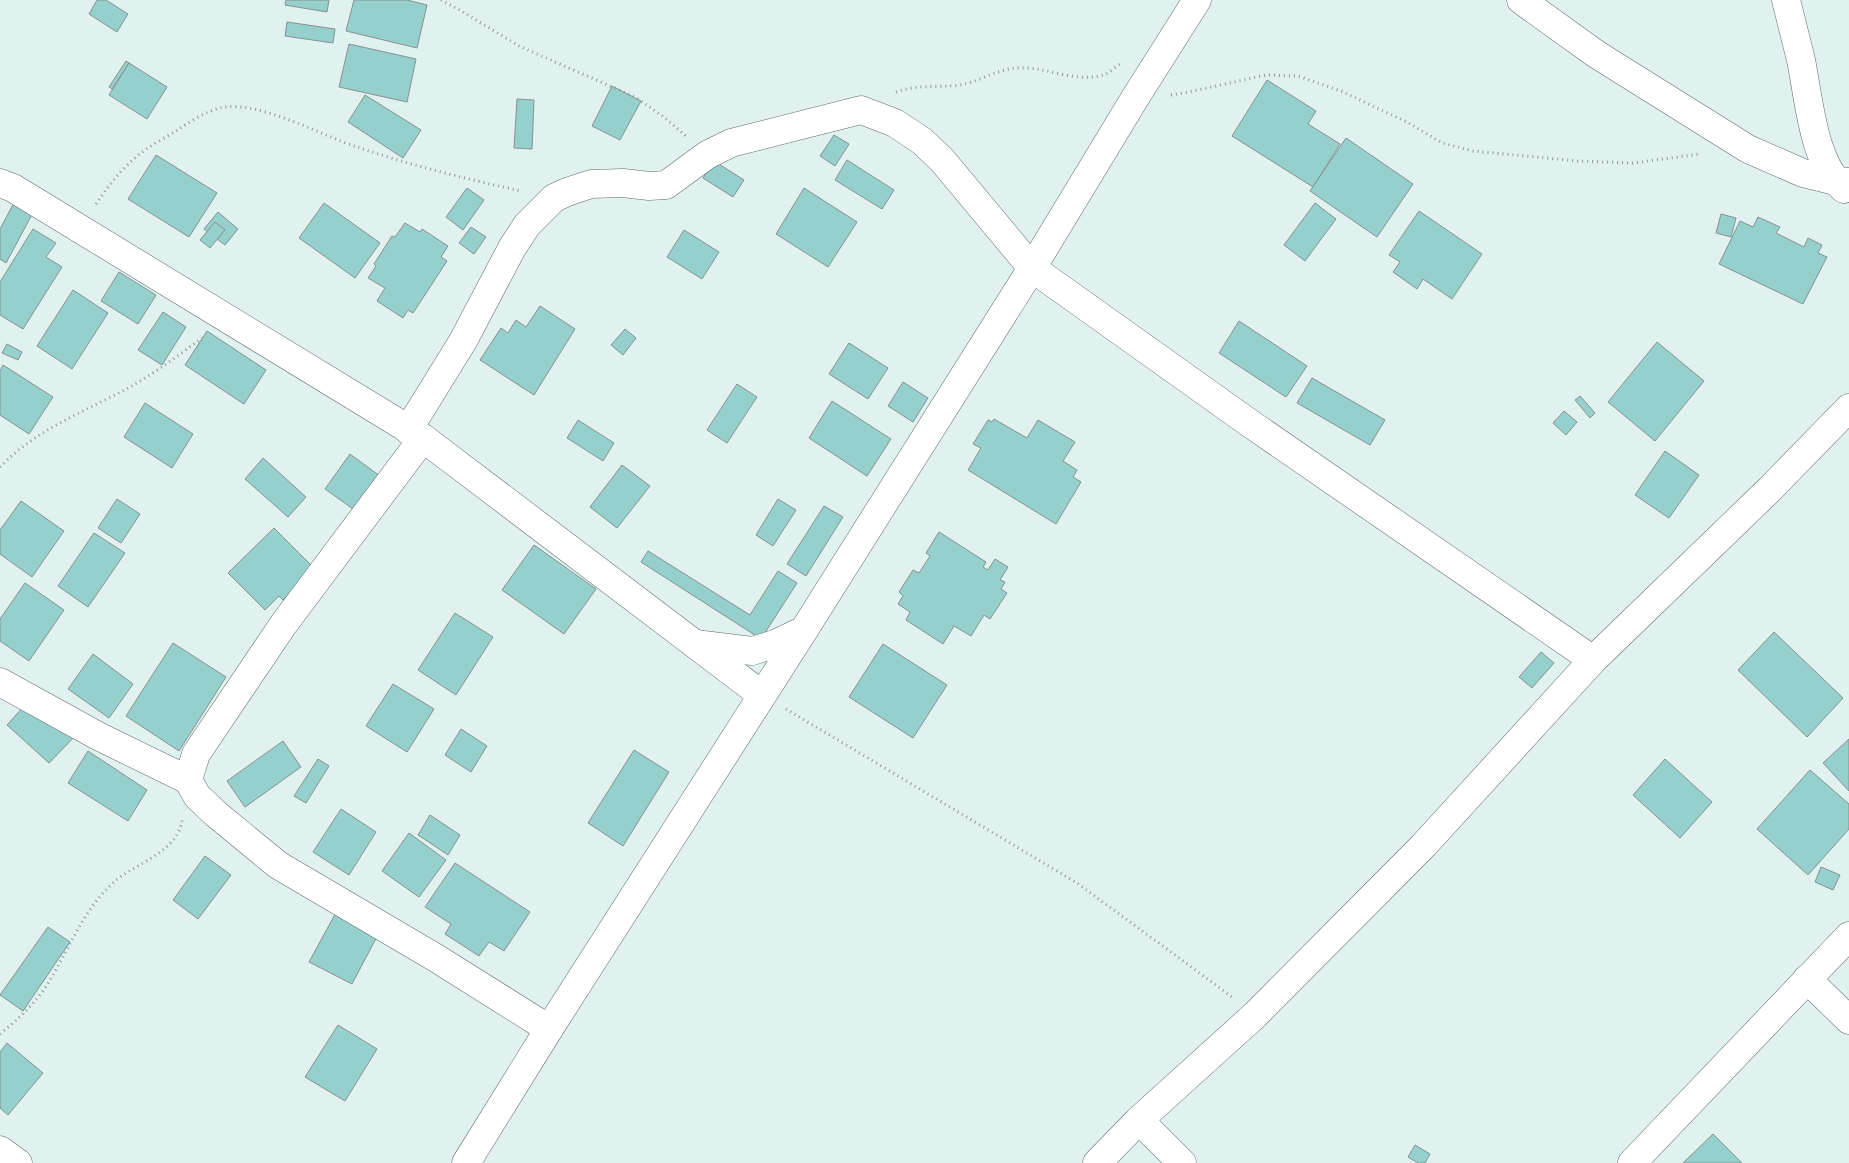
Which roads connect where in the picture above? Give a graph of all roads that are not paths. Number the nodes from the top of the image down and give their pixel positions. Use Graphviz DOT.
graph roads {
  1 [pos="1197,0"];
  2 [pos="1521,0"];
  3 [pos="1786,0"];
  4 [pos="0,183"];
  5 [pos="1844,185"];
  6 [pos="1032,268"];
  7 [pos="1849,408"];
  8 [pos="415,434"];
  9 [pos="804,630"];
  10 [pos="694,644"];
  11 [pos="1594,660"];
  12 [pos="0,682"];
  13 [pos="762,695"];
  14 [pos="188,780"];
  15 [pos="1849,936"];
  16 [pos="1807,979"];
  17 [pos="1849,1020"];
  18 [pos="549,1029"];
  19 [pos="1139,1120"];
  20 [pos="0,1150"];
  21 [pos="18,1163"];
  22 [pos="466,1163"];
  23 [pos="1097,1163"];
  24 [pos="1182,1163"];
  25 [pos="1632,1163"];
  1 -- 6 [label="street"];
  2 -- 5 [label="street"];
  3 -- 5 [label="street"];
  4 -- 8 [label="street"];
  6 -- 8 [label="street"];
  6 -- 9 [label="street"];
  6 -- 11 [label="street"];
  7 -- 11 [label="street"];
  8 -- 10 [label="street"];
  8 -- 14 [label="street"];
  9 -- 10 [label="street"];
  9 -- 13 [label="street"];
  10 -- 13 [label="street"];
  11 -- 19 [label="street"];
  12 -- 14 [label="street"];
  13 -- 18 [label="street"];
  14 -- 18 [label="street"];
  15 -- 16 [label="street"];
  16 -- 17 [label="street"];
  16 -- 25 [label="street"];
  18 -- 22 [label="street"];
  19 -- 23 [label="street"];
  19 -- 24 [label="street"];
  20 -- 21 [label="street"];
}
